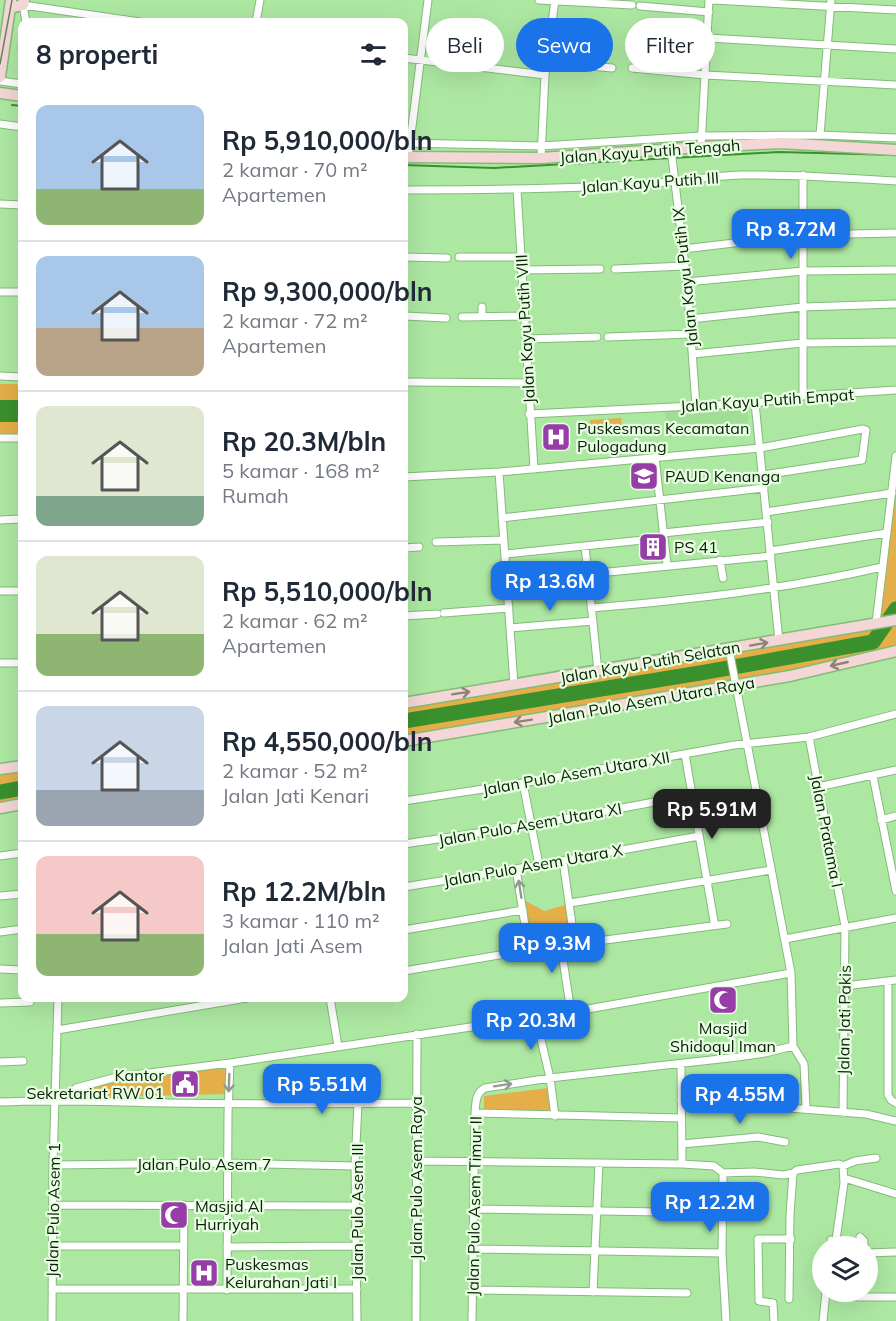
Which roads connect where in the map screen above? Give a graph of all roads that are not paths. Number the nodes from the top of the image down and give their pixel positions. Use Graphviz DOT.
graph roads {
  1 [pos="260,0"];
  2 [pos="428,0"];
  3 [pos="539,0"];
  4 [pos="711,0"];
  5 [pos="555,1"];
  6 [pos="831,2"];
  7 [pos="24,3"];
  8 [pos="10,4"];
  9 [pos="896,10"];
  10 [pos="709,12"];
  11 [pos="26,18"];
  12 [pos="116,18"];
  13 [pos="257,18"];
  14 [pos="553,18"];
  15 [pos="709,18"];
  16 [pos="715,38"];
  17 [pos="827,44"];
  18 [pos="896,49"];
  19 [pos="408,59"];
  20 [pos="419,61"];
  21 [pos="545,72"];
  22 [pos="674,72"];
  23 [pos="705,72"];
  24 [pos="545,75"];
  25 [pos="705,75"];
  26 [pos="0,79"];
  27 [pos="825,80"];
  28 [pos="18,83"];
  29 [pos="896,85"];
  30 [pos="0,93"];
  31 [pos="18,95"];
  32 [pos="0,124"];
  33 [pos="18,126"];
  34 [pos="820,135"];
  35 [pos="408,136"];
  36 [pos="896,138"];
  37 [pos="701,141"];
  38 [pos="408,143"];
  39 [pos="540,145"];
  40 [pos="896,150"];
  41 [pos="672,152"];
  42 [pos="408,157"];
  43 [pos="539,158"];
  44 [pos="803,175"];
  45 [pos="896,181"];
  46 [pos="675,182"];
  47 [pos="408,190"];
  48 [pos="517,190"];
  49 [pos="0,204"];
  50 [pos="18,205"];
  51 [pos="896,233"];
  52 [pos="803,235"];
  53 [pos="683,249"];
  54 [pos="520,256"];
  55 [pos="408,257"];
  56 [pos="459,257"];
  57 [pos="447,258"];
  58 [pos="685,267"];
  59 [pos="600,269"];
  60 [pos="615,269"];
  61 [pos="521,270"];
  62 [pos="896,270"];
  63 [pos="803,271"];
  64 [pos="687,282"];
  65 [pos="0,292"];
  66 [pos="18,292"];
  67 [pos="896,304"];
  68 [pos="482,307"];
  69 [pos="803,307"];
  70 [pos="408,316"];
  71 [pos="482,316"];
  72 [pos="524,316"];
  73 [pos="462,317"];
  74 [pos="446,318"];
  75 [pos="690,319"];
  76 [pos="691,334"];
  77 [pos="608,337"];
  78 [pos="597,338"];
  79 [pos="526,339"];
  80 [pos="896,342"];
  81 [pos="803,343"];
  82 [pos="693,354"];
  83 [pos="0,376"];
  84 [pos="18,376"];
  85 [pos="408,382"];
  86 [pos="528,383"];
  87 [pos="896,390"];
  88 [pos="803,396"];
  89 [pos="755,403"];
  90 [pos="696,406"];
  91 [pos="530,414"];
  92 [pos="0,438"];
  93 [pos="18,438"];
  94 [pos="760,448"];
  95 [pos="896,456"];
  96 [pos="655,457"];
  97 [pos="534,468"];
  98 [pos="499,472"];
  99 [pos="763,475"];
  100 [pos="408,477"];
  101 [pos="764,488"];
  102 [pos="892,492"];
  103 [pos="660,501"];
  104 [pos="766,512"];
  105 [pos="502,518"];
  106 [pos="18,519"];
  107 [pos="0,520"];
  108 [pos="768,522"];
  109 [pos="887,533"];
  110 [pos="663,536"];
  111 [pos="504,540"];
  112 [pos="436,542"];
  113 [pos="585,546"];
  114 [pos="419,547"];
  115 [pos="408,548"];
  116 [pos="505,554"];
  117 [pos="771,554"];
  118 [pos="720,560"];
  119 [pos="667,565"];
  120 [pos="882,567"];
  121 [pos="588,574"];
  122 [pos="723,578"];
  123 [pos="589,583"];
  124 [pos="774,587"];
  125 [pos="0,591"];
  126 [pos="18,591"];
  127 [pos="508,592"];
  128 [pos="509,608"];
  129 [pos="591,608"];
  130 [pos="408,616"];
  131 [pos="896,620"];
  132 [pos="592,621"];
  133 [pos="877,623"];
  134 [pos="510,628"];
  135 [pos="779,640"];
  136 [pos="729,649"];
  137 [pos="896,651"];
  138 [pos="0,663"];
  139 [pos="18,663"];
  140 [pos="598,671"];
  141 [pos="735,681"];
  142 [pos="514,685"];
  143 [pos="408,702"];
  144 [pos="896,714"];
  145 [pos="809,737"];
  146 [pos="408,740"];
  147 [pos="748,743"];
  148 [pos="685,754"];
  149 [pos="18,767"];
  150 [pos="0,769"];
  151 [pos="896,770"];
  152 [pos="873,776"];
  153 [pos="523,783"];
  154 [pos="818,787"];
  155 [pos="692,795"];
  156 [pos="408,800"];
  157 [pos="18,805"];
  158 [pos="0,808"];
  159 [pos="896,816"];
  160 [pos="881,820"];
  161 [pos="531,825"];
  162 [pos="699,836"];
  163 [pos="408,843"];
  164 [pos="18,854"];
  165 [pos="0,856"];
  166 [pos="563,861"];
  167 [pos="893,863"];
  168 [pos="539,865"];
  169 [pos="516,869"];
  170 [pos="771,870"];
  171 [pos="707,880"];
  172 [pos="408,886"];
  173 [pos="896,891"];
  174 [pos="18,894"];
  175 [pos="0,896"];
  176 [pos="570,903"];
  177 [pos="523,910"];
  178 [pos="896,918"];
  179 [pos="727,924"];
  180 [pos="713,925"];
  181 [pos="845,926"];
  182 [pos="408,929"];
  183 [pos="18,930"];
  184 [pos="0,932"];
  185 [pos="785,939"];
  186 [pos="575,945"];
  187 [pos="561,947"];
  188 [pos="530,950"];
  189 [pos="0,969"];
  190 [pos="18,970"];
  191 [pos="408,970"];
  192 [pos="791,973"];
  193 [pos="892,981"];
  194 [pos="844,986"];
  195 [pos="30,1002"];
  196 [pos="58,1002"];
  197 [pos="223,1002"];
  198 [pos="331,1002"];
  199 [pos="0,1003"];
  200 [pos="571,1012"];
  201 [pos="536,1018"];
  202 [pos="892,1026"];
  203 [pos="57,1030"];
  204 [pos="417,1034"];
  205 [pos="338,1046"];
  206 [pos="793,1046"];
  207 [pos="23,1061"];
  208 [pos="0,1062"];
  209 [pos="230,1063"];
  210 [pos="681,1065"];
  211 [pos="550,1078"];
  212 [pos="59,1099"];
  213 [pos="681,1100"];
  214 [pos="0,1102"];
  215 [pos="358,1103"];
  216 [pos="416,1103"];
  217 [pos="895,1103"];
  218 [pos="228,1104"];
  219 [pos="806,1108"];
  220 [pos="475,1113"];
  221 [pos="843,1113"];
  222 [pos="555,1116"];
  223 [pos="681,1118"];
  224 [pos="896,1120"];
  225 [pos="785,1142"];
  226 [pos="682,1144"];
  227 [pos="876,1158"];
  228 [pos="417,1161"];
  229 [pos="474,1162"];
  230 [pos="227,1163"];
  231 [pos="599,1163"];
  232 [pos="682,1164"];
  233 [pos="53,1165"];
  234 [pos="355,1166"];
  235 [pos="843,1166"];
  236 [pos="723,1173"];
  237 [pos="793,1173"];
  238 [pos="844,1178"];
  239 [pos="896,1194"];
  240 [pos="53,1204"];
  241 [pos="184,1205"];
  242 [pos="227,1205"];
  243 [pos="356,1206"];
  244 [pos="472,1209"];
  245 [pos="597,1212"];
  246 [pos="723,1213"];
  247 [pos="834,1236"];
  248 [pos="791,1239"];
  249 [pos="53,1246"];
  250 [pos="184,1246"];
  251 [pos="357,1246"];
  252 [pos="227,1247"];
  253 [pos="473,1249"];
  254 [pos="595,1251"];
  255 [pos="896,1252"];
  256 [pos="722,1253"];
  257 [pos="878,1253"];
  258 [pos="357,1288"];
  259 [pos="52,1289"];
  260 [pos="183,1290"];
  261 [pos="227,1290"];
  262 [pos="473,1290"];
  263 [pos="593,1292"];
  264 [pos="687,1293"];
  265 [pos="878,1297"];
  266 [pos="896,1297"];
  267 [pos="789,1299"];
  268 [pos="825,1302"];
  269 [pos="52,1321"];
  270 [pos="183,1321"];
  271 [pos="357,1321"];
  272 [pos="416,1321"];
  273 [pos="472,1321"];
  274 [pos="726,1321"];
  275 [pos="774,1321"];
  276 [pos="823,1321"];
  1 -- 13 [label="street"];
  2 -- 20 [label="street"];
  3 -- 5 [label="street"];
  4 -- 6 [label="street"];
  4 -- 10 [label="street"];
  5 -- 10 [label="street"];
  5 -- 14 [label="street"];
  6 -- 9 [label="street"];
  6 -- 17 [label="street"];
  7 -- 8 [label="street"];
  7 -- 11 [label="street"];
  7 -- 12 [label="street"];
  8 -- 26 [label="street"];
  10 -- 15 [label="street"];
  16 -- 17 [label="street"];
  17 -- 18 [label="street"];
  17 -- 27 [label="street"];
  19 -- 20 [label="street"];
  20 -- 24 [label="street"];
  20 -- 35 [label="street"];
  21 -- 24 [label="street"];
  22 -- 25 [label="street"];
  23 -- 25 [label="street"];
  24 -- 39 [label="street"];
  25 -- 27 [label="street"];
  25 -- 37 [label="street"];
  26 -- 28 [label="street"];
  27 -- 29 [label="street"];
  27 -- 34 [label="street"];
  30 -- 31 [label="street"];
  32 -- 33 [label="street"];
  34 -- 36 [label="street, Jalan Kayu Putih Tengah"];
  34 -- 37 [label="street, Jalan Kayu Putih Tengah"];
  37 -- 39 [label="street, Jalan Kayu Putih Tengah"];
  37 -- 40 [label="street, Jalan Kayu Putih Tengah"];
  37 -- 41 [label="street, Jalan Kayu Putih Tengah"];
  38 -- 39 [label="street, Jalan Kayu Putih Tengah"];
  39 -- 43 [label="street"];
  41 -- 43 [label="street, Jalan Kayu Putih Tengah"];
  41 -- 46 [label="street, Jalan Kayu Putih IX"];
  42 -- 43 [label="street, Jalan Kayu Putih Tengah"];
  44 -- 45 [label="street, Jalan Kayu Putih III"];
  44 -- 46 [label="street, Jalan Kayu Putih III"];
  44 -- 52 [label="street"];
  46 -- 48 [label="street, Jalan Kayu Putih III"];
  46 -- 53 [label="street, Jalan Kayu Putih IX"];
  47 -- 48 [label="street, Jalan Kayu Putih III"];
  48 -- 54 [label="street, Jalan Kayu Putih VIII"];
  49 -- 50 [label="street"];
  51 -- 52 [label="street"];
  52 -- 53 [label="street"];
  52 -- 63 [label="street"];
  53 -- 58 [label="street, Jalan Kayu Putih IX"];
  54 -- 56 [label="street"];
  54 -- 61 [label="street, Jalan Kayu Putih VIII"];
  55 -- 57 [label="street"];
  58 -- 60 [label="street"];
  58 -- 64 [label="street, Jalan Kayu Putih IX"];
  59 -- 61 [label="street"];
  61 -- 72 [label="street, Jalan Kayu Putih VIII"];
  62 -- 63 [label="street"];
  63 -- 64 [label="street"];
  63 -- 69 [label="street"];
  64 -- 75 [label="street, Jalan Kayu Putih IX"];
  65 -- 66 [label="street"];
  67 -- 69 [label="street"];
  68 -- 71 [label="street"];
  69 -- 75 [label="street"];
  69 -- 81 [label="street"];
  70 -- 74 [label="street"];
  71 -- 72 [label="street"];
  71 -- 73 [label="street"];
  72 -- 79 [label="street, Jalan Kayu Putih VIII"];
  75 -- 76 [label="street, Jalan Kayu Putih IX"];
  76 -- 77 [label="street"];
  76 -- 82 [label="street, Jalan Kayu Putih IX"];
  78 -- 79 [label="street"];
  79 -- 86 [label="street, Jalan Kayu Putih VIII"];
  80 -- 81 [label="street"];
  81 -- 82 [label="street"];
  81 -- 88 [label="street"];
  82 -- 90 [label="street, Jalan Kayu Putih IX"];
  83 -- 84 [label="street"];
  85 -- 86 [label="street"];
  86 -- 91 [label="street, Jalan Kayu Putih VIII"];
  87 -- 88 [label="street, Jalan Kayu Putih Empat"];
  88 -- 89 [label="street, Jalan Kayu Putih Empat"];
  89 -- 90 [label="street, Jalan Kayu Putih Empat"];
  89 -- 94 [label="street"];
  90 -- 91 [label="street, Jalan Kayu Putih Empat"];
  91 -- 97 [label="street, Jalan Kayu Putih VIII"];
  92 -- 93 [label="street"];
  94 -- 96 [label="street"];
  94 -- 99 [label="street"];
  94 -- 99 [label="street"];
  95 -- 102 [label="street"];
  96 -- 97 [label="street"];
  96 -- 103 [label="street"];
  97 -- 98 [label="street"];
  98 -- 100 [label="street"];
  98 -- 105 [label="street"];
  99 -- 101 [label="street"];
  101 -- 103 [label="street"];
  101 -- 104 [label="street"];
  102 -- 104 [label="street"];
  102 -- 109 [label="street"];
  103 -- 105 [label="street"];
  103 -- 110 [label="street"];
  104 -- 108 [label="street"];
  105 -- 111 [label="street"];
  106 -- 107 [label="street"];
  108 -- 110 [label="street"];
  108 -- 117 [label="street"];
  109 -- 117 [label="street"];
  109 -- 120 [label="street"];
  110 -- 113 [label="street"];
  110 -- 119 [label="street"];
  111 -- 112 [label="street"];
  111 -- 116 [label="street"];
  113 -- 116 [label="street"];
  113 -- 121 [label="street"];
  114 -- 115 [label="street"];
  116 -- 127 [label="street"];
  117 -- 118 [label="street"];
  117 -- 124 [label="street"];
  118 -- 119 [label="street"];
  118 -- 122 [label="street"];
  119 -- 121 [label="street"];
  120 -- 124 [label="street"];
  120 -- 133 [label="street"];
  121 -- 123 [label="street"];
  123 -- 127 [label="street"];
  123 -- 129 [label="street"];
  124 -- 129 [label="street"];
  124 -- 135 [label="street"];
  125 -- 126 [label="street"];
  127 -- 128 [label="street"];
  128 -- 130 [label="street"];
  128 -- 134 [label="street"];
  129 -- 132 [label="street"];
  131 -- 133 [label="street, Jalan Kayu Putih Selatan"];
  132 -- 134 [label="street"];
  132 -- 140 [label="street"];
  133 -- 135 [label="street, Jalan Kayu Putih Selatan"];
  134 -- 142 [label="street"];
  136 -- 135 [label="street, Jalan Kayu Putih Selatan, one-way"];
  136 -- 140 [label="street, Jalan Kayu Putih Selatan"];
  136 -- 141 [label="street"];
  137 -- 141 [label="street, Jalan Pulo Asem Utara Raya, one-way"];
  138 -- 139 [label="street"];
  140 -- 142 [label="street, Jalan Kayu Putih Selatan"];
  141 -- 146 [label="street, Jalan Pulo Asem Utara Raya, one-way"];
  141 -- 147 [label="street"];
  143 -- 142 [label="street, Jalan Kayu Putih Selatan, one-way"];
  144 -- 145 [label="street, Jalan Pulo Asem Utara XII"];
  145 -- 147 [label="street, Jalan Pulo Asem Utara XII"];
  145 -- 154 [label="street, Jalan Pratama I"];
  147 -- 148 [label="street, Jalan Pulo Asem Utara XII"];
  147 -- 170 [label="street"];
  148 -- 153 [label="street, Jalan Pulo Asem Utara XII"];
  148 -- 155 [label="street"];
  149 -- 150 [label="street"];
  151 -- 152 [label="street"];
  152 -- 154 [label="street"];
  152 -- 160 [label="street"];
  153 -- 156 [label="street, Jalan Pulo Asem Utara XII"];
  153 -- 161 [label="street"];
  154 -- 181 [label="street, Jalan Pratama I"];
  155 -- 161 [label="street, Jalan Pulo Asem Utara XI"];
  155 -- 162 [label="street"];
  157 -- 158 [label="street"];
  159 -- 160 [label="street"];
  160 -- 167 [label="street"];
  161 -- 163 [label="street, Jalan Pulo Asem Utara XI"];
  161 -- 168 [label="street"];
  162 -- 166 [label="street, Jalan Pulo Asem Utara X"];
  162 -- 171 [label="street"];
  164 -- 165 [label="street"];
  166 -- 168 [label="street, Jalan Pulo Asem Utara X"];
  166 -- 176 [label="street"];
  167 -- 173 [label="street"];
  168 -- 169 [label="street, Jalan Pulo Asem Utara X"];
  169 -- 172 [label="street, Jalan Pulo Asem Utara X"];
  177 -- 169 [label="street, one-way"];
  170 -- 171 [label="street"];
  170 -- 185 [label="street"];
  171 -- 176 [label="street"];
  171 -- 180 [label="street"];
  174 -- 175 [label="street"];
  176 -- 186 [label="street"];
  177 -- 182 [label="street"];
  177 -- 188 [label="street"];
  178 -- 181 [label="street"];
  179 -- 180 [label="street"];
  180 -- 186 [label="street"];
  181 -- 185 [label="street"];
  181 -- 194 [label="street, Jalan Jati Pakis"];
  183 -- 184 [label="street"];
  185 -- 192 [label="street"];
  186 -- 187 [label="street"];
  187 -- 188 [label="street"];
  187 -- 200 [label="street"];
  188 -- 191 [label="street"];
  189 -- 190 [label="street"];
  192 -- 200 [label="street"];
  192 -- 206 [label="street"];
  193 -- 194 [label="street"];
  193 -- 202 [label="street"];
  194 -- 221 [label="street, Jalan Jati Pakis"];
  195 -- 199 [label="street"];
  196 -- 203 [label="street, Jalan Pulo Asem 1"];
  197 -- 203 [label="street"];
  198 -- 205 [label="street"];
  200 -- 201 [label="street"];
  201 -- 204 [label="street"];
  201 -- 211 [label="street"];
  202 -- 217 [label="street"];
  203 -- 212 [label="street, Jalan Pulo Asem 1"];
  204 -- 205 [label="street"];
  204 -- 216 [label="street, Jalan Pulo Asem Raya"];
  205 -- 209 [label="street"];
  206 -- 210 [label="street"];
  206 -- 219 [label="street"];
  207 -- 208 [label="street"];
  209 -- 212 [label="street"];
  209 -- 218 [label="street, one-way"];
  210 -- 211 [label="street"];
  210 -- 213 [label="street"];
  220 -- 211 [label="street, Jalan Pulo Asem Timur II, one-way"];
  211 -- 222 [label="street"];
  212 -- 214 [label="street"];
  212 -- 218 [label="street"];
  212 -- 233 [label="street, Jalan Pulo Asem 1"];
  213 -- 219 [label="street"];
  213 -- 223 [label="street"];
  215 -- 216 [label="street"];
  215 -- 218 [label="street"];
  215 -- 234 [label="street, Jalan Pulo Asem III"];
  216 -- 228 [label="street, Jalan Pulo Asem Raya"];
  218 -- 230 [label="street"];
  219 -- 221 [label="street"];
  220 -- 222 [label="street"];
  220 -- 229 [label="street, Jalan Pulo Asem Timur II"];
  221 -- 224 [label="street"];
  222 -- 223 [label="street"];
  223 -- 226 [label="street"];
  225 -- 226 [label="street"];
  226 -- 232 [label="street"];
  227 -- 235 [label="street"];
  228 -- 229 [label="street"];
  228 -- 272 [label="street, Jalan Pulo Asem Raya"];
  229 -- 231 [label="street"];
  229 -- 244 [label="street, Jalan Pulo Asem Timur II"];
  230 -- 233 [label="street, Jalan Pulo Asem 7"];
  230 -- 234 [label="street, Jalan Pulo Asem 7"];
  230 -- 242 [label="street"];
  231 -- 232 [label="street"];
  231 -- 245 [label="street"];
  232 -- 236 [label="street"];
  233 -- 240 [label="street, Jalan Pulo Asem 1"];
  234 -- 243 [label="street, Jalan Pulo Asem III"];
  235 -- 237 [label="street"];
  235 -- 238 [label="street"];
  236 -- 237 [label="street"];
  236 -- 246 [label="street"];
  237 -- 248 [label="street"];
  238 -- 239 [label="street"];
  238 -- 247 [label="street"];
  240 -- 241 [label="street"];
  240 -- 249 [label="street, Jalan Pulo Asem 1"];
  241 -- 242 [label="street"];
  241 -- 250 [label="street"];
  242 -- 243 [label="street"];
  242 -- 252 [label="street"];
  243 -- 251 [label="street, Jalan Pulo Asem III"];
  244 -- 245 [label="street"];
  244 -- 253 [label="street, Jalan Pulo Asem Timur II"];
  245 -- 246 [label="street"];
  245 -- 254 [label="street"];
  246 -- 256 [label="street"];
  248 -- 267 [label="street"];
  248 -- 275 [label="street"];
  249 -- 250 [label="street"];
  249 -- 259 [label="street, Jalan Pulo Asem 1"];
  250 -- 260 [label="street"];
  251 -- 252 [label="street"];
  251 -- 258 [label="street, Jalan Pulo Asem III"];
  252 -- 261 [label="street"];
  253 -- 254 [label="street"];
  253 -- 262 [label="street, Jalan Pulo Asem Timur II"];
  254 -- 256 [label="street"];
  254 -- 263 [label="street"];
  255 -- 257 [label="street"];
  256 -- 274 [label="street"];
  258 -- 261 [label="street"];
  258 -- 271 [label="street, Jalan Pulo Asem III"];
  259 -- 260 [label="street"];
  259 -- 269 [label="street, Jalan Pulo Asem 1"];
  260 -- 261 [label="street"];
  260 -- 270 [label="street"];
  262 -- 263 [label="street"];
  262 -- 273 [label="street, Jalan Pulo Asem Timur II"];
  263 -- 264 [label="street"];
  265 -- 266 [label="street"];
  268 -- 276 [label="street"];
}
